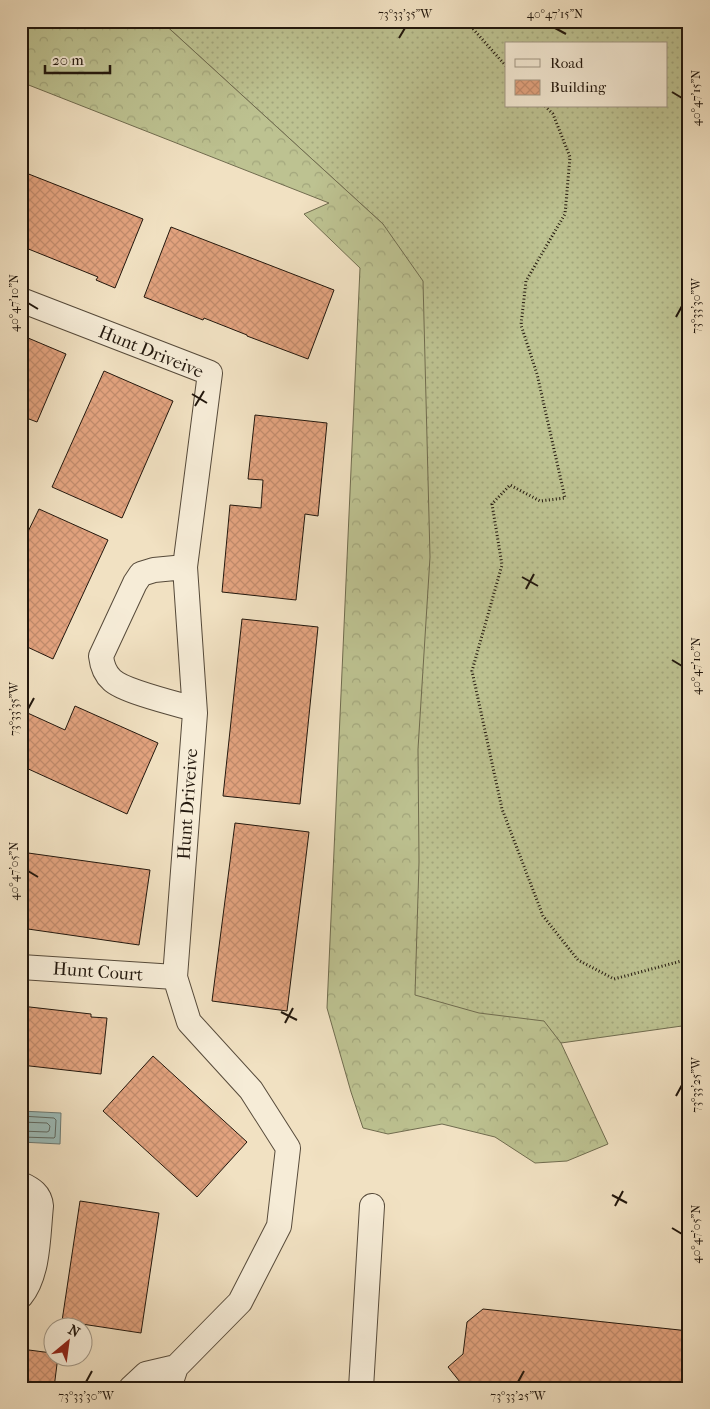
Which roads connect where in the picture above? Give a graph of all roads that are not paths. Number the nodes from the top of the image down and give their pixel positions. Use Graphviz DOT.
graph roads {
  1 [pos="21,300"];
  2 [pos="186,567"];
  3 [pos="194,709"];
  4 [pos="21,967"];
  5 [pos="175,977"];
  6 [pos="21,1184"];
  7 [pos="372,1206"];
  8 [pos="21,1296"];
  9 [pos="172,1377"];
  10 [pos="131,1388"];
  11 [pos="361,1388"];
  1 -- 2 [label="street, Hunt Driveive"];
  2 -- 3 [label="street, Hunt Driveive"];
  2 -- 3 [label="street"];
  3 -- 5 [label="street, Hunt Driveive"];
  4 -- 5 [label="street, Hunt Court"];
  5 -- 9 [label="street, Hunt Driveive"];
  6 -- 8 [label="street"];
  7 -- 11 [label="street"];
  9 -- 10 [label="street, Hunt Driveive"];
}
